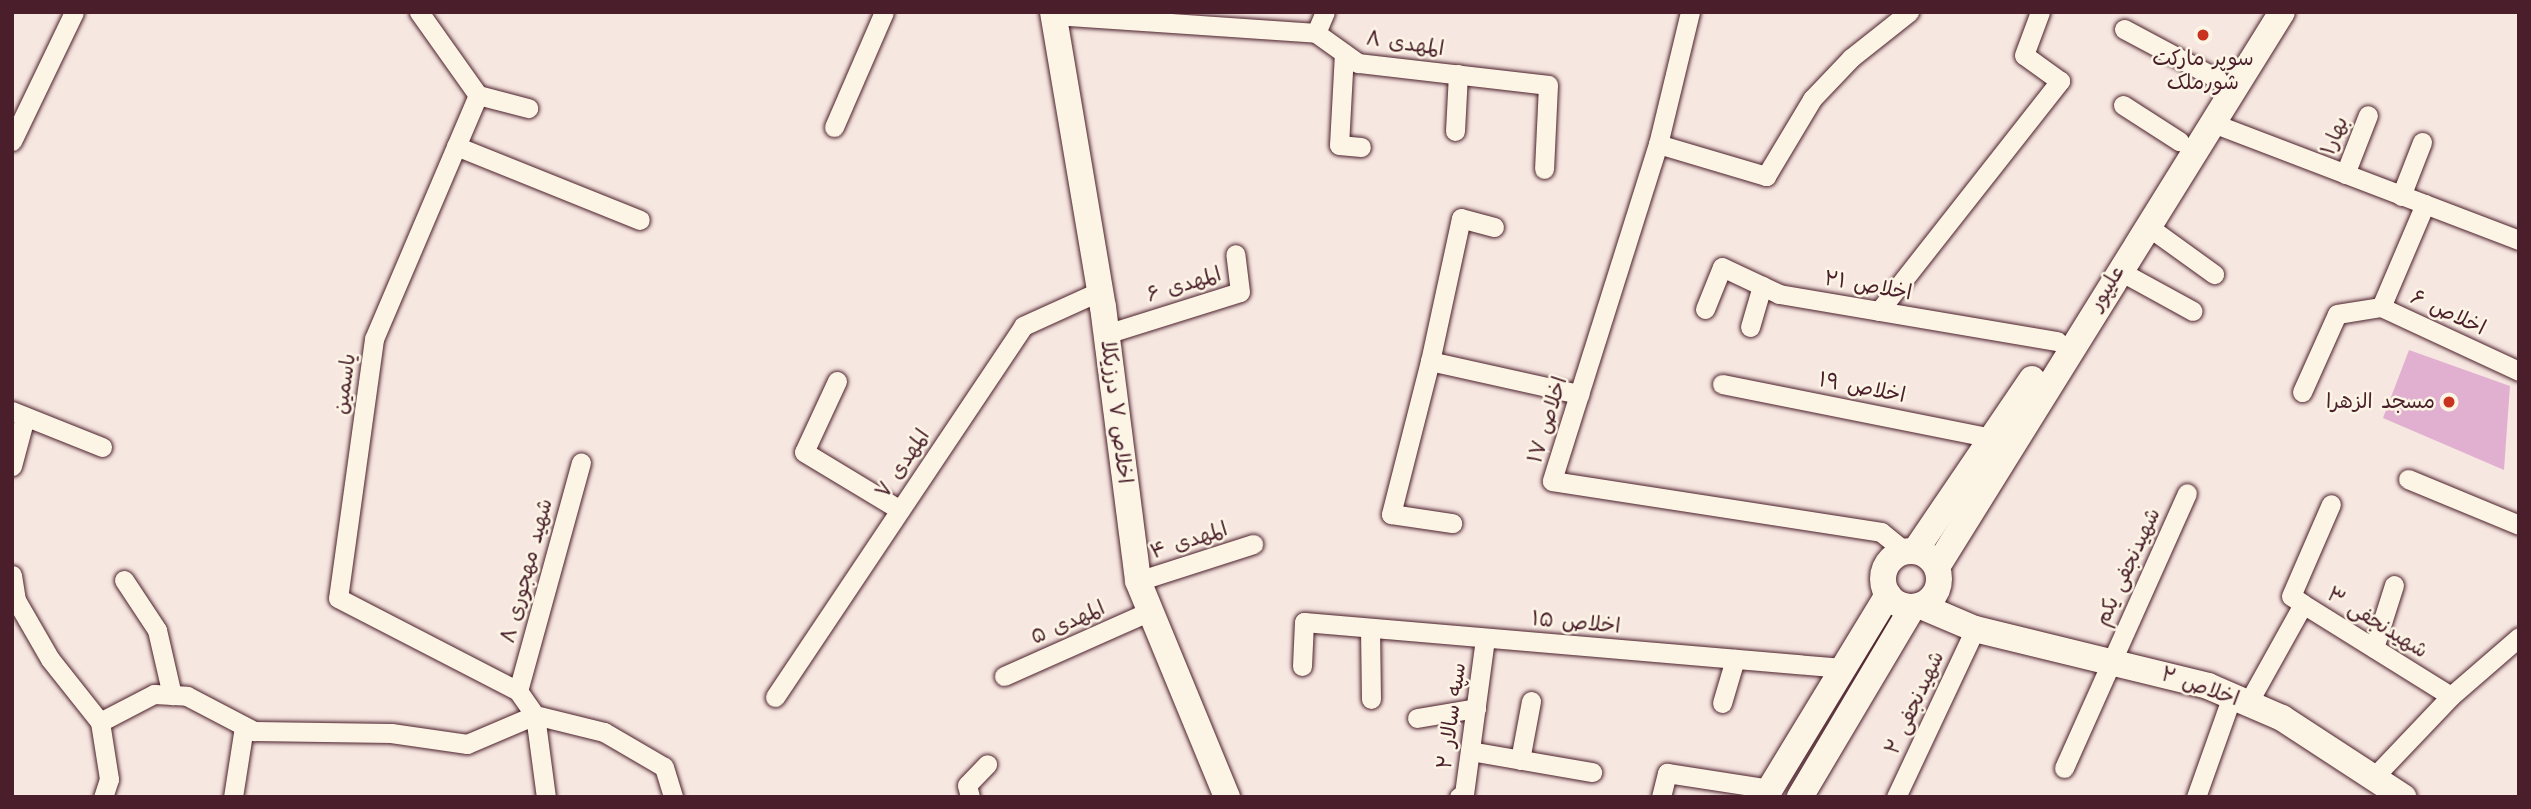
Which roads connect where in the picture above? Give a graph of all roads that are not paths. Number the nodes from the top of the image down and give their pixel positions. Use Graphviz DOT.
graph roads {
  1 [pos="74,12"];
  2 [pos="419,12"];
  3 [pos="884,12"];
  4 [pos="1325,12"];
  5 [pos="1690,12"];
  6 [pos="1909,12"];
  7 [pos="2040,12"];
  8 [pos="2260,12"];
  9 [pos="2282,12"];
  10 [pos="1054,14"];
  11 [pos="2124,29"];
  12 [pos="1316,33"];
  13 [pos="1344,53"];
  14 [pos="1458,75"];
  15 [pos="2218,79"];
  16 [pos="478,95"];
  17 [pos="2123,105"];
  18 [pos="528,108"];
  19 [pos="2368,115"];
  20 [pos="2202,119"];
  21 [pos="834,127"];
  22 [pos="1454,131"];
  23 [pos="12,141"];
  24 [pos="2179,141"];
  25 [pos="2422,142"];
  26 [pos="1658,144"];
  27 [pos="456,146"];
  28 [pos="1361,147"];
  29 [pos="1544,169"];
  30 [pos="2344,174"];
  31 [pos="2402,195"];
  32 [pos="2424,205"];
  33 [pos="640,220"];
  34 [pos="2146,225"];
  35 [pos="1494,227"];
  36 [pos="2519,240"];
  37 [pos="1235,254"];
  38 [pos="2118,270"];
  39 [pos="2214,274"];
  40 [pos="1762,286"];
  41 [pos="1100,291"];
  42 [pos="2381,306"];
  43 [pos="1705,309"];
  44 [pos="1880,311"];
  45 [pos="2193,311"];
  46 [pos="1749,327"];
  47 [pos="1106,334"];
  48 [pos="2057,341"];
  49 [pos="1430,361"];
  50 [pos="2519,372"];
  51 [pos="837,381"];
  52 [pos="1722,384"];
  53 [pos="2302,391"];
  54 [pos="1579,394"];
  55 [pos="19,414"];
  56 [pos="1993,438"];
  57 [pos="102,447"];
  58 [pos="580,463"];
  59 [pos="12,466"];
  60 [pos="2408,479"];
  61 [pos="2187,493"];
  62 [pos="2331,504"];
  63 [pos="900,510"];
  64 [pos="1452,523"];
  65 [pos="2519,525"];
  66 [pos="1253,544"];
  67 [pos="1911,552"];
  68 [pos="1937,567"];
  69 [pos="12,575"];
  70 [pos="124,580"];
  71 [pos="1138,581"];
  72 [pos="2394,585"];
  73 [pos="1888,595"];
  74 [pos="1923,603"];
  75 [pos="2303,604"];
  76 [pos="1150,611"];
  77 [pos="1370,628"];
  78 [pos="1975,629"];
  79 [pos="2519,637"];
  80 [pos="1485,639"];
  81 [pos="2374,648"];
  82 [pos="1735,659"];
  83 [pos="2109,661"];
  84 [pos="1302,666"];
  85 [pos="1843,668"];
  86 [pos="1004,676"];
  87 [pos="518,691"];
  88 [pos="172,695"];
  89 [pos="2451,696"];
  90 [pos="775,697"];
  91 [pos="1370,699"];
  92 [pos="2240,700"];
  93 [pos="1531,701"];
  94 [pos="1723,704"];
  95 [pos="1476,708"];
  96 [pos="535,715"];
  97 [pos="1417,718"];
  98 [pos="100,722"];
  99 [pos="244,727"];
  100 [pos="1471,751"];
  101 [pos="1520,760"];
  102 [pos="987,764"];
  103 [pos="2064,768"];
  104 [pos="1592,772"];
  105 [pos="2373,778"];
  106 [pos="1768,793"];
  107 [pos="103,797"];
  108 [pos="233,797"];
  109 [pos="546,797"];
  110 [pos="673,797"];
  111 [pos="970,797"];
  112 [pos="1227,797"];
  113 [pos="1459,797"];
  114 [pos="1661,797"];
  115 [pos="1800,797"];
  116 [pos="1896,797"];
  117 [pos="2196,797"];
  118 [pos="2403,797"];
  1 -- 23 [label="street"];
  2 -- 16 [label="street"];
  3 -- 21 [label="street"];
  4 -- 12 [label="street"];
  5 -- 26 [label="street, اخلاص ۱۷"];
  6 -- 26 [label="street"];
  7 -- 44 [label="street"];
  8 -- 15 [label="main road, علیپور"];
  9 -- 20 [label="main road, علیپور"];
  10 -- 12 [label="street"];
  10 -- 41 [label="main road, اخلاص ۷ درزیکلا"];
  11 -- 15 [label="street"];
  12 -- 13 [label="street, المهدی ۸"];
  13 -- 14 [label="street, المهدی ۸"];
  13 -- 28 [label="street"];
  14 -- 22 [label="street"];
  14 -- 29 [label="street, المهدی ۸"];
  15 -- 20 [label="main road, علیپور"];
  16 -- 18 [label="street"];
  16 -- 27 [label="street, یاسمین"];
  17 -- 24 [label="street"];
  19 -- 30 [label="street, بهار۱"];
  20 -- 24 [label="main road, علیپور"];
  20 -- 30 [label="street"];
  20 -- 34 [label="main road, علیپور"];
  24 -- 48 [label="main road, علیپور"];
  25 -- 31 [label="street"];
  26 -- 54 [label="street, اخلاص ۱۷"];
  27 -- 33 [label="street"];
  27 -- 87 [label="street, یاسمین"];
  30 -- 31 [label="street"];
  31 -- 32 [label="street"];
  32 -- 36 [label="street"];
  32 -- 42 [label="street, اخلاص ۶"];
  34 -- 38 [label="main road, علیپور"];
  34 -- 39 [label="street"];
  35 -- 49 [label="street"];
  37 -- 47 [label="street, المهدی ۶"];
  38 -- 45 [label="street"];
  38 -- 68 [label="main road, علیپور"];
  40 -- 43 [label="street, اخلاص ۲۱"];
  40 -- 44 [label="street, اخلاص ۲۱"];
  40 -- 46 [label="street"];
  41 -- 47 [label="main road, اخلاص ۷ درزیکلا"];
  41 -- 63 [label="street, المهدی ۷"];
  42 -- 50 [label="street, اخلاص ۶"];
  42 -- 53 [label="street"];
  44 -- 48 [label="street, اخلاص ۲۱"];
  47 -- 71 [label="main road, اخلاص ۷ درزیکلا"];
  48 -- 56 [label="main road, علیپور"];
  49 -- 54 [label="street"];
  49 -- 64 [label="street"];
  51 -- 63 [label="street"];
  52 -- 56 [label="street, اخلاص ۱۹"];
  54 -- 67 [label="street, اخلاص ۱۷"];
  55 -- 57 [label="street"];
  55 -- 59 [label="street"];
  56 -- 67 [label="main road, علیپور"];
  58 -- 87 [label="street, شهید مهجوری ۸"];
  60 -- 65 [label="street"];
  61 -- 83 [label="street, شهیدنجفی یکم"];
  62 -- 75 [label="street"];
  63 -- 90 [label="street, المهدی ۷"];
  66 -- 71 [label="street, المهدی ۴"];
  67 -- 68 [label="main road"];
  67 -- 73 [label="main road, علیپور"];
  68 -- 74 [label="main road"];
  69 -- 98 [label="street"];
  70 -- 88 [label="street"];
  71 -- 76 [label="main road, اخلاص ۷ درزیکلا"];
  72 -- 81 [label="street"];
  73 -- 74 [label="main road, اخلاص ۲"];
  73 -- 85 [label="main road"];
  74 -- 78 [label="main road, اخلاص ۲"];
  74 -- 115 [label="main road"];
  75 -- 81 [label="street, شهیدنجفی ۳"];
  75 -- 92 [label="street, شهیدنجفی ۳"];
  76 -- 86 [label="street, المهدی ۵"];
  76 -- 112 [label="main road, اخلاص ۷ درزیکلا"];
  77 -- 80 [label="street, اخلاص ۱۵"];
  77 -- 84 [label="street, اخلاص ۱۵"];
  77 -- 91 [label="street"];
  78 -- 83 [label="main road, اخلاص ۲"];
  78 -- 116 [label="street, شهیدنجفی ۲"];
  79 -- 89 [label="street"];
  80 -- 82 [label="street, اخلاص ۱۵"];
  80 -- 95 [label="street, سپه سالار ۲"];
  81 -- 89 [label="street, شهیدنجفی ۳"];
  82 -- 85 [label="street, اخلاص ۱۵"];
  82 -- 94 [label="street"];
  83 -- 92 [label="main road, اخلاص ۲"];
  83 -- 103 [label="street, شهیدنجفی یکم"];
  85 -- 106 [label="main road"];
  87 -- 96 [label="street"];
  88 -- 98 [label="street"];
  88 -- 99 [label="street"];
  89 -- 105 [label="street"];
  92 -- 105 [label="main road, اخلاص ۲"];
  92 -- 117 [label="street, شهیدنجفی ۳"];
  93 -- 101 [label="street"];
  95 -- 97 [label="street"];
  95 -- 100 [label="street, سپه سالار ۲"];
  96 -- 99 [label="street"];
  96 -- 109 [label="street"];
  96 -- 110 [label="street"];
  98 -- 107 [label="street"];
  99 -- 108 [label="street"];
  100 -- 101 [label="street"];
  100 -- 113 [label="street, سپه سالار ۲"];
  101 -- 104 [label="street"];
  102 -- 111 [label="street"];
  105 -- 118 [label="main road, اخلاص ۲"];
  106 -- 114 [label="street"];
}
